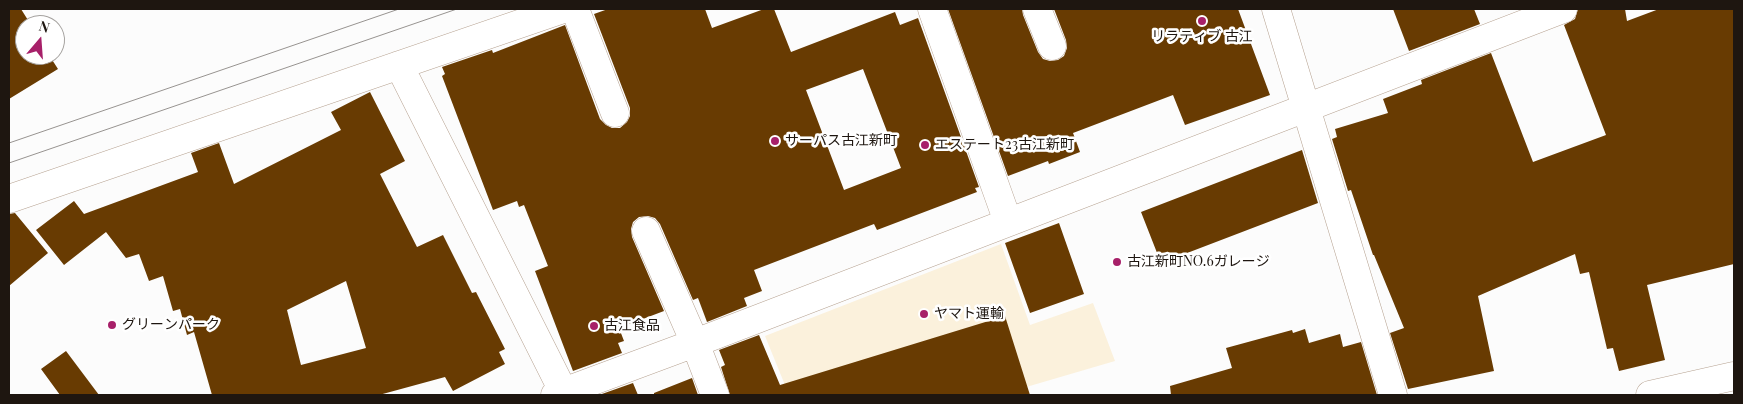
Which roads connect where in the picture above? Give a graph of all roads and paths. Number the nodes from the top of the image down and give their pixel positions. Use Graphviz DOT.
graph roads {
  1 [pos="563,9"];
  2 [pos="575,9"];
  3 [pos="932,9"];
  4 [pos="1037,9"];
  5 [pos="1276,9"];
  6 [pos="1563,9"];
  7 [pos="1052,46"];
  8 [pos="399,65"];
  9 [pos="1306,107"];
  10 [pos="615,113"];
  11 [pos="9,199"];
  12 [pos="1008,222"];
  13 [pos="646,231"];
  14 [pos="694,343"];
  15 [pos="1734,376"];
  16 [pos="561,394"];
  17 [pos="715,395"];
  18 [pos="1393,395"];
  19 [pos="1650,395"];
  1 -- 8 [label="street"];
  2 -- 10 [label="street"];
  3 -- 12 [label="street"];
  4 -- 7 [label="street"];
  5 -- 9 [label="street"];
  6 -- 9 [label="street"];
  8 -- 11 [label="street"];
  8 -- 16 [label="street"];
  9 -- 12 [label="street"];
  9 -- 18 [label="street"];
  12 -- 14 [label="street"];
  13 -- 14 [label="street"];
  14 -- 16 [label="street"];
  14 -- 17 [label="street"];
  15 -- 19 [label="street"];
}
